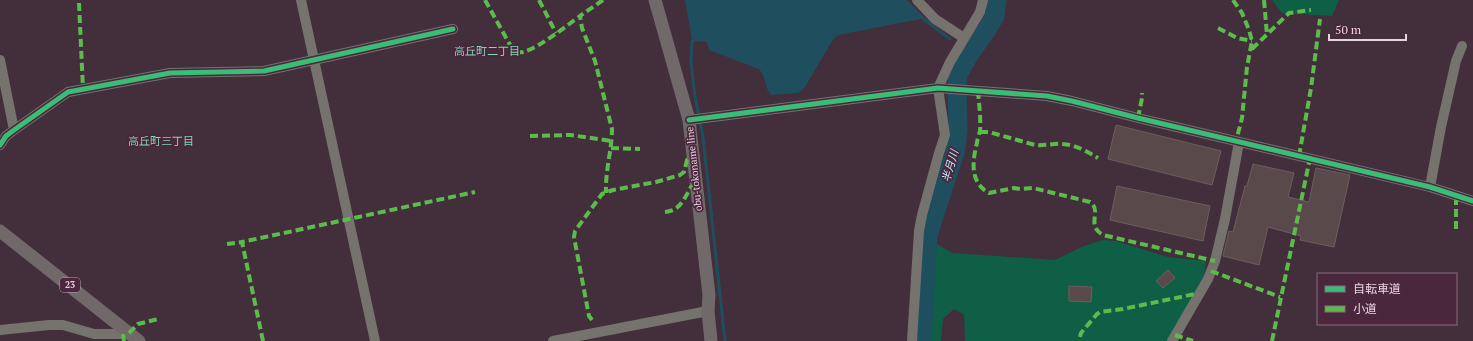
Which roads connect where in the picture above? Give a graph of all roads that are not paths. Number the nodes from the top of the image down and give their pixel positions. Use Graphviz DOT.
graph roads {
  1 [pos="301,0"];
  2 [pos="655,0"];
  3 [pos="917,0"];
  4 [pos="984,0"];
  5 [pos="453,29"];
  6 [pos="964,38"];
  7 [pos="1462,46"];
  8 [pos="0,60"];
  9 [pos="314,61"];
  10 [pos="943,89"];
  11 [pos="689,120"];
  12 [pos="14,130"];
  13 [pos="1239,142"];
  14 [pos="0,145"];
  15 [pos="1430,187"];
  16 [pos="1473,201"];
  17 [pos="0,231"];
  18 [pos="708,311"];
  19 [pos="0,330"];
  20 [pos="126,331"];
  21 [pos="139,341"];
  22 [pos="375,341"];
  23 [pos="553,341"];
  24 [pos="711,341"];
  25 [pos="912,341"];
  26 [pos="1172,341"];
  1 -- 9 [label="street"];
  2 -- 11 [label="main road, obu-tokoname line"];
  3 -- 6 [label="street"];
  4 -- 6 [label="street"];
  5 -- 9 [label="street"];
  6 -- 10 [label="street"];
  7 -- 15 [label="street"];
  8 -- 12 [label="street"];
  9 -- 12 [label="street"];
  9 -- 22 [label="street"];
  10 -- 11 [label="street"];
  10 -- 13 [label="street"];
  10 -- 25 [label="street"];
  11 -- 18 [label="main road, obu-tokoname line"];
  12 -- 14 [label="street"];
  13 -- 15 [label="street"];
  13 -- 26 [label="street"];
  15 -- 16 [label="street"];
  17 -- 20 [label="main road, 23"];
  18 -- 23 [label="street"];
  18 -- 24 [label="main road, obu-tokoname line"];
  19 -- 20 [label="street"];
  20 -- 21 [label="main road, 23"];
}
